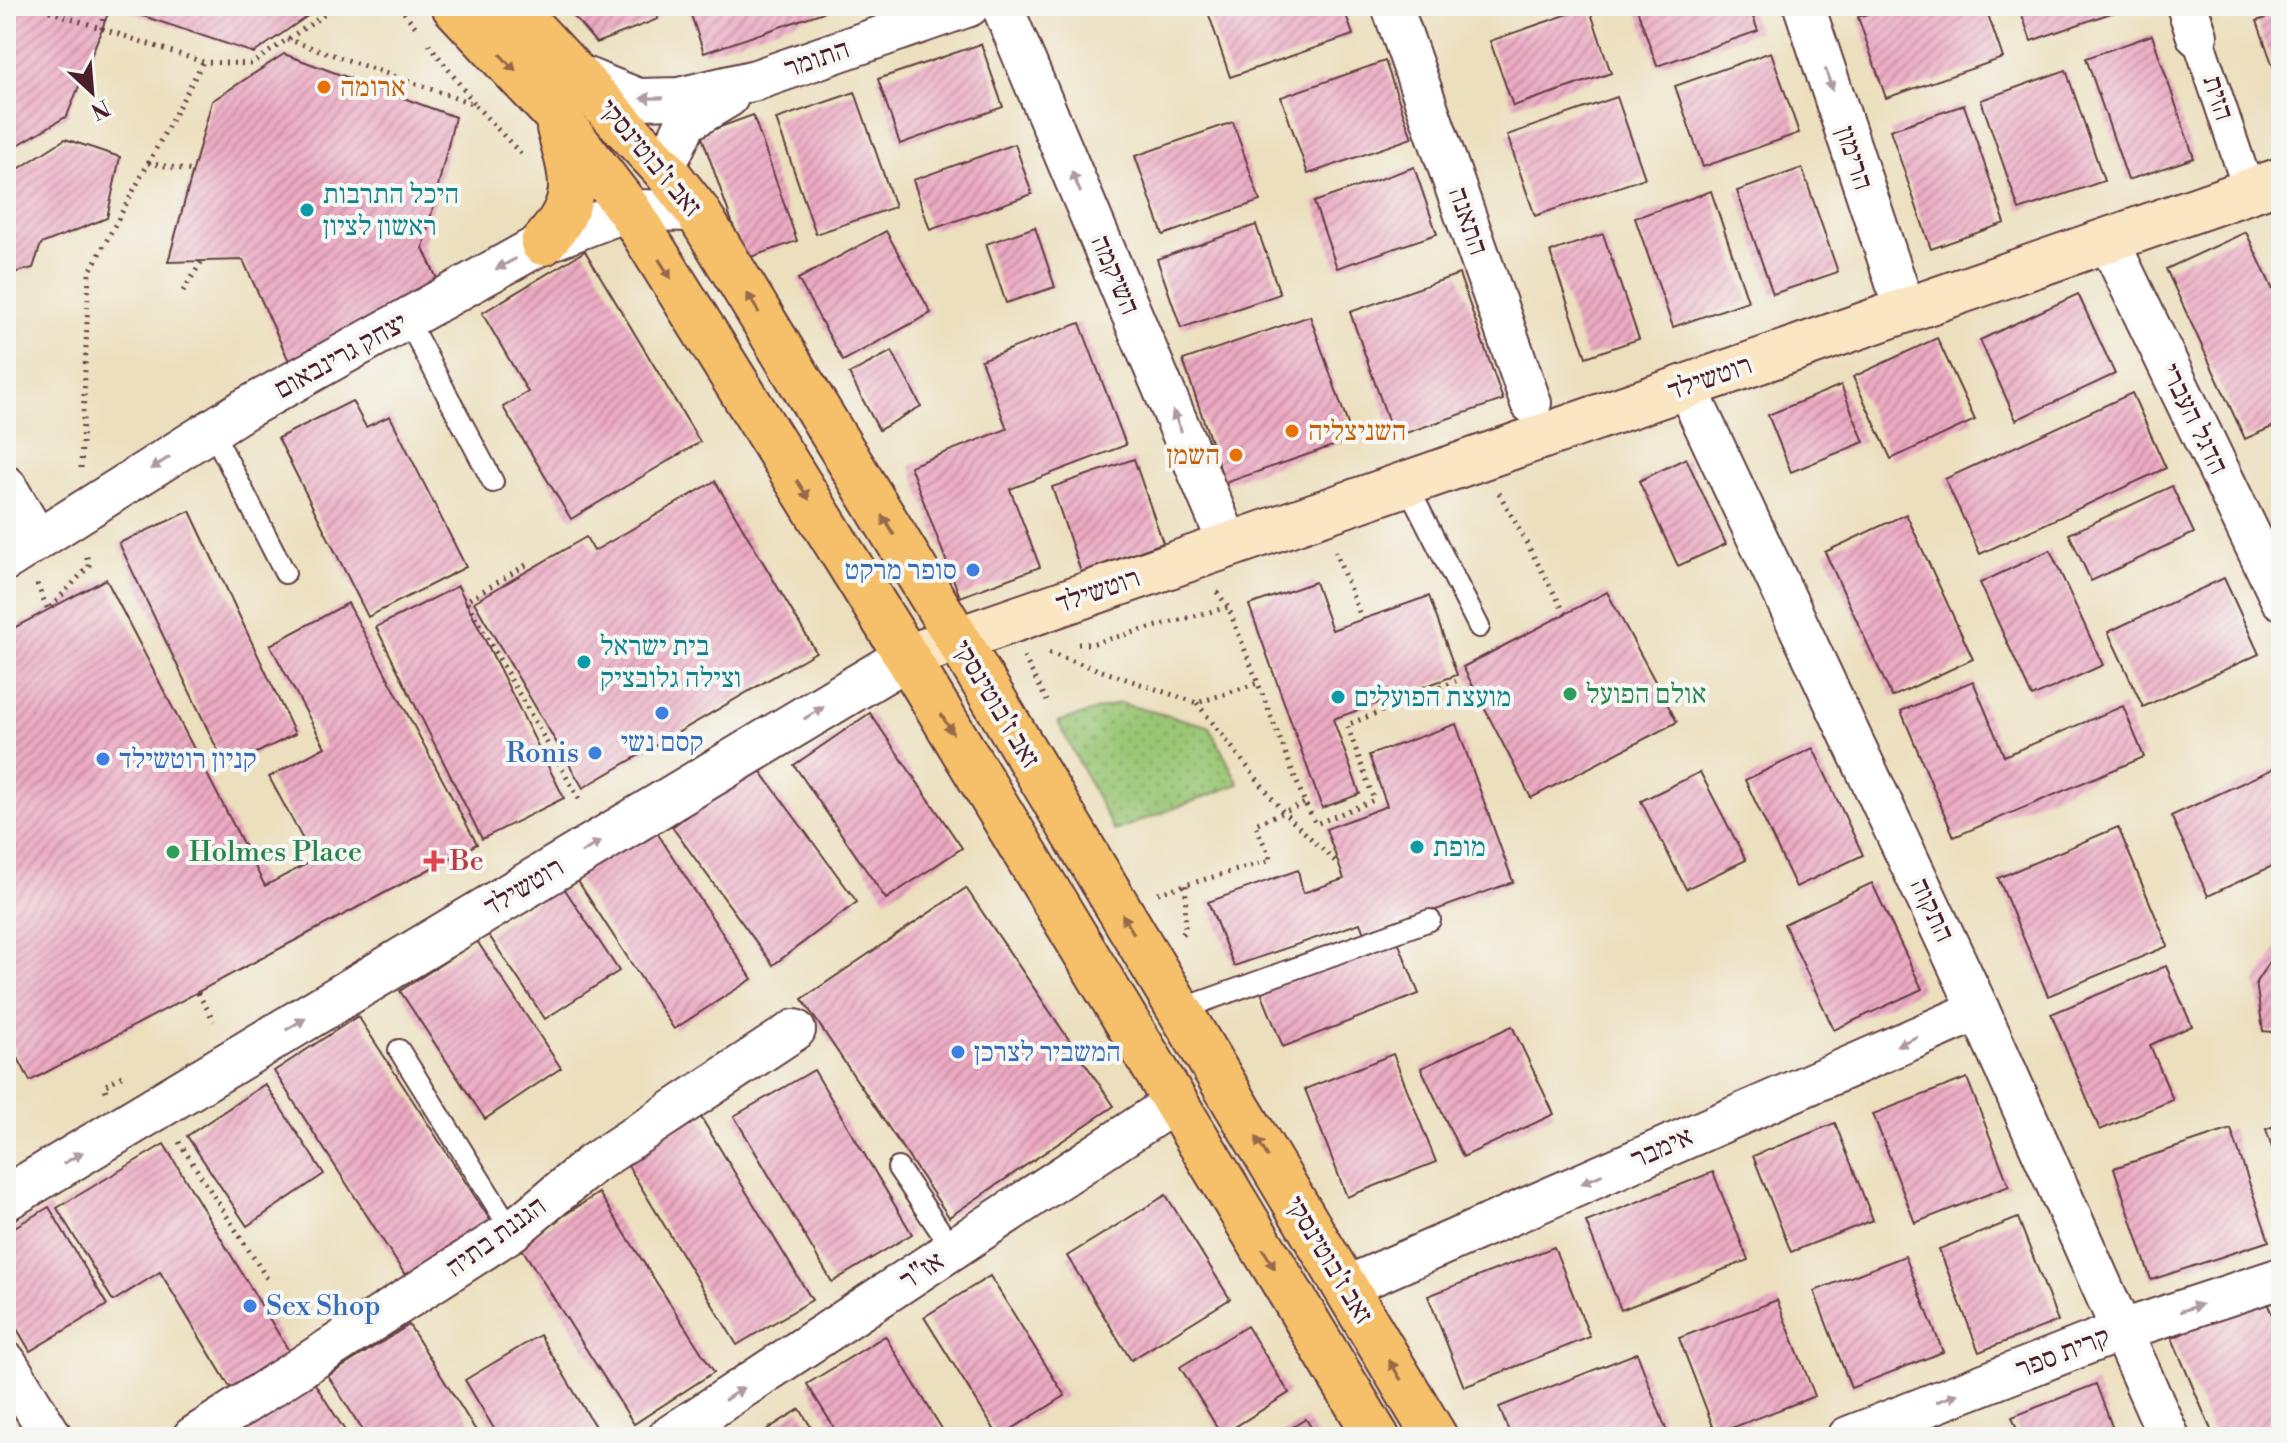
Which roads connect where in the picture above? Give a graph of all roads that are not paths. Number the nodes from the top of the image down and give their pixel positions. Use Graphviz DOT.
graph roads {
  1 [pos="454,6"];
  2 [pos="511,6"];
  3 [pos="969,6"];
  4 [pos="1002,6"];
  5 [pos="1392,6"];
  6 [pos="1804,6"];
  7 [pos="2192,21"];
  8 [pos="579,75"];
  9 [pos="756,80"];
  10 [pos="555,114"];
  11 [pos="664,169"];
  12 [pos="2265,185"];
  13 [pos="629,210"];
  14 [pos="697,211"];
  15 [pos="2108,240"];
  16 [pos="543,243"];
  17 [pos="1905,310"];
  18 [pos="407,319"];
  19 [pos="1686,386"];
  20 [pos="1537,419"];
  21 [pos="212,430"];
  22 [pos="493,482"];
  23 [pos="1406,483"];
  24 [pos="6,486"];
  25 [pos="1229,545"];
  26 [pos="25,557"];
  27 [pos="285,573"];
  28 [pos="2281,599"];
  29 [pos="1479,627"];
  30 [pos="957,639"];
  31 [pos="907,657"];
  32 [pos="1430,920"];
  33 [pos="1179,1010"];
  34 [pos="1979,1010"];
  35 [pos="795,1030"];
  36 [pos="399,1050"];
  37 [pos="1174,1103"];
  38 [pos="898,1168"];
  39 [pos="6,1198"];
  40 [pos="512,1231"];
  41 [pos="953,1250"];
  42 [pos="2281,1278"];
  43 [pos="1346,1287"];
  44 [pos="2120,1331"];
  45 [pos="6,1362"];
  46 [pos="52,1437"];
  47 [pos="193,1437"];
  48 [pos="668,1437"];
  49 [pos="1377,1437"];
  50 [pos="1435,1437"];
  51 [pos="1848,1437"];
  52 [pos="2169,1437"];
  1 -- 10 [label="main road, זאב ז'בוטינסקי, one-way"];
  2 -- 8 [label="main road, זאב ז'בוטינסקי"];
  3 -- 9 [label="street, התומר"];
  25 -- 4 [label="street, השיקמה, one-way"];
  5 -- 20 [label="street, התאנה"];
  6 -- 17 [label="street, הרימון, one-way"];
  7 -- 12 [label="street, הזית"];
  9 -- 8 [label="street, התומר, one-way"];
  8 -- 11 [label="main road, זאב ז'בוטינסקי"];
  9 -- 11 [label="street, התומר"];
  10 -- 13 [label="main road, זאב ז'בוטינסקי"];
  10 -- 16 [label="main road"];
  11 -- 14 [label="main road, זאב ז'בוטינסקי"];
  12 -- 15 [label="main road, רוטשילד"];
  13 -- 14 [label="street, יצחק גרינבאום"];
  13 -- 16 [label="street, יצחק גרינבאום"];
  13 -- 31 [label="main road, זאב ז'בוטינסקי, one-way"];
  30 -- 14 [label="main road, זאב ז'בוטינסקי, one-way"];
  15 -- 17 [label="main road, רוטשילד"];
  15 -- 28 [label="street, הדגל העברי"];
  16 -- 18 [label="street, יצחק גרינבאום, one-way"];
  17 -- 19 [label="main road, רוטשילד"];
  18 -- 21 [label="street, יצחק גרינבאום"];
  18 -- 22 [label="lane"];
  19 -- 20 [label="main road, רוטשילד"];
  19 -- 34 [label="street, התקוה"];
  20 -- 23 [label="main road, רוטשילד"];
  21 -- 26 [label="street, יצחק גרינבאום, one-way"];
  21 -- 27 [label="lane"];
  23 -- 25 [label="main road, רוטשילד"];
  23 -- 29 [label="lane"];
  24 -- 26 [label="street"];
  25 -- 30 [label="main road, רוטשילד"];
  30 -- 31 [label="main road, רוטשילד"];
  33 -- 30 [label="main road, זאב ז'בוטינסקי, one-way"];
  31 -- 37 [label="main road, זאב ז'בוטינסקי, one-way"];
  39 -- 31 [label="street, רוטשילד, one-way"];
  32 -- 33 [label="lane"];
  43 -- 33 [label="main road, זאב ז'בוטינסקי, one-way"];
  34 -- 43 [label="street, אימבר, one-way"];
  34 -- 44 [label="street, התקוה"];
  35 -- 40 [label="street, הגננת בתיה"];
  36 -- 40 [label="lane"];
  37 -- 41 [label="street, אז\"ר"];
  37 -- 49 [label="main road, זאב ז'בוטינסקי, one-way"];
  38 -- 41 [label="lane"];
  40 -- 47 [label="street, הגננת בתיה"];
  48 -- 41 [label="street, אז\"ר, one-way"];
  44 -- 42 [label="street, קרית ספר, one-way"];
  50 -- 43 [label="main road, זאב ז'בוטינסקי, one-way"];
  51 -- 44 [label="street, קרית ספר, one-way"];
  44 -- 52 [label="street, התקוה"];
  45 -- 46 [label="street"];
}
